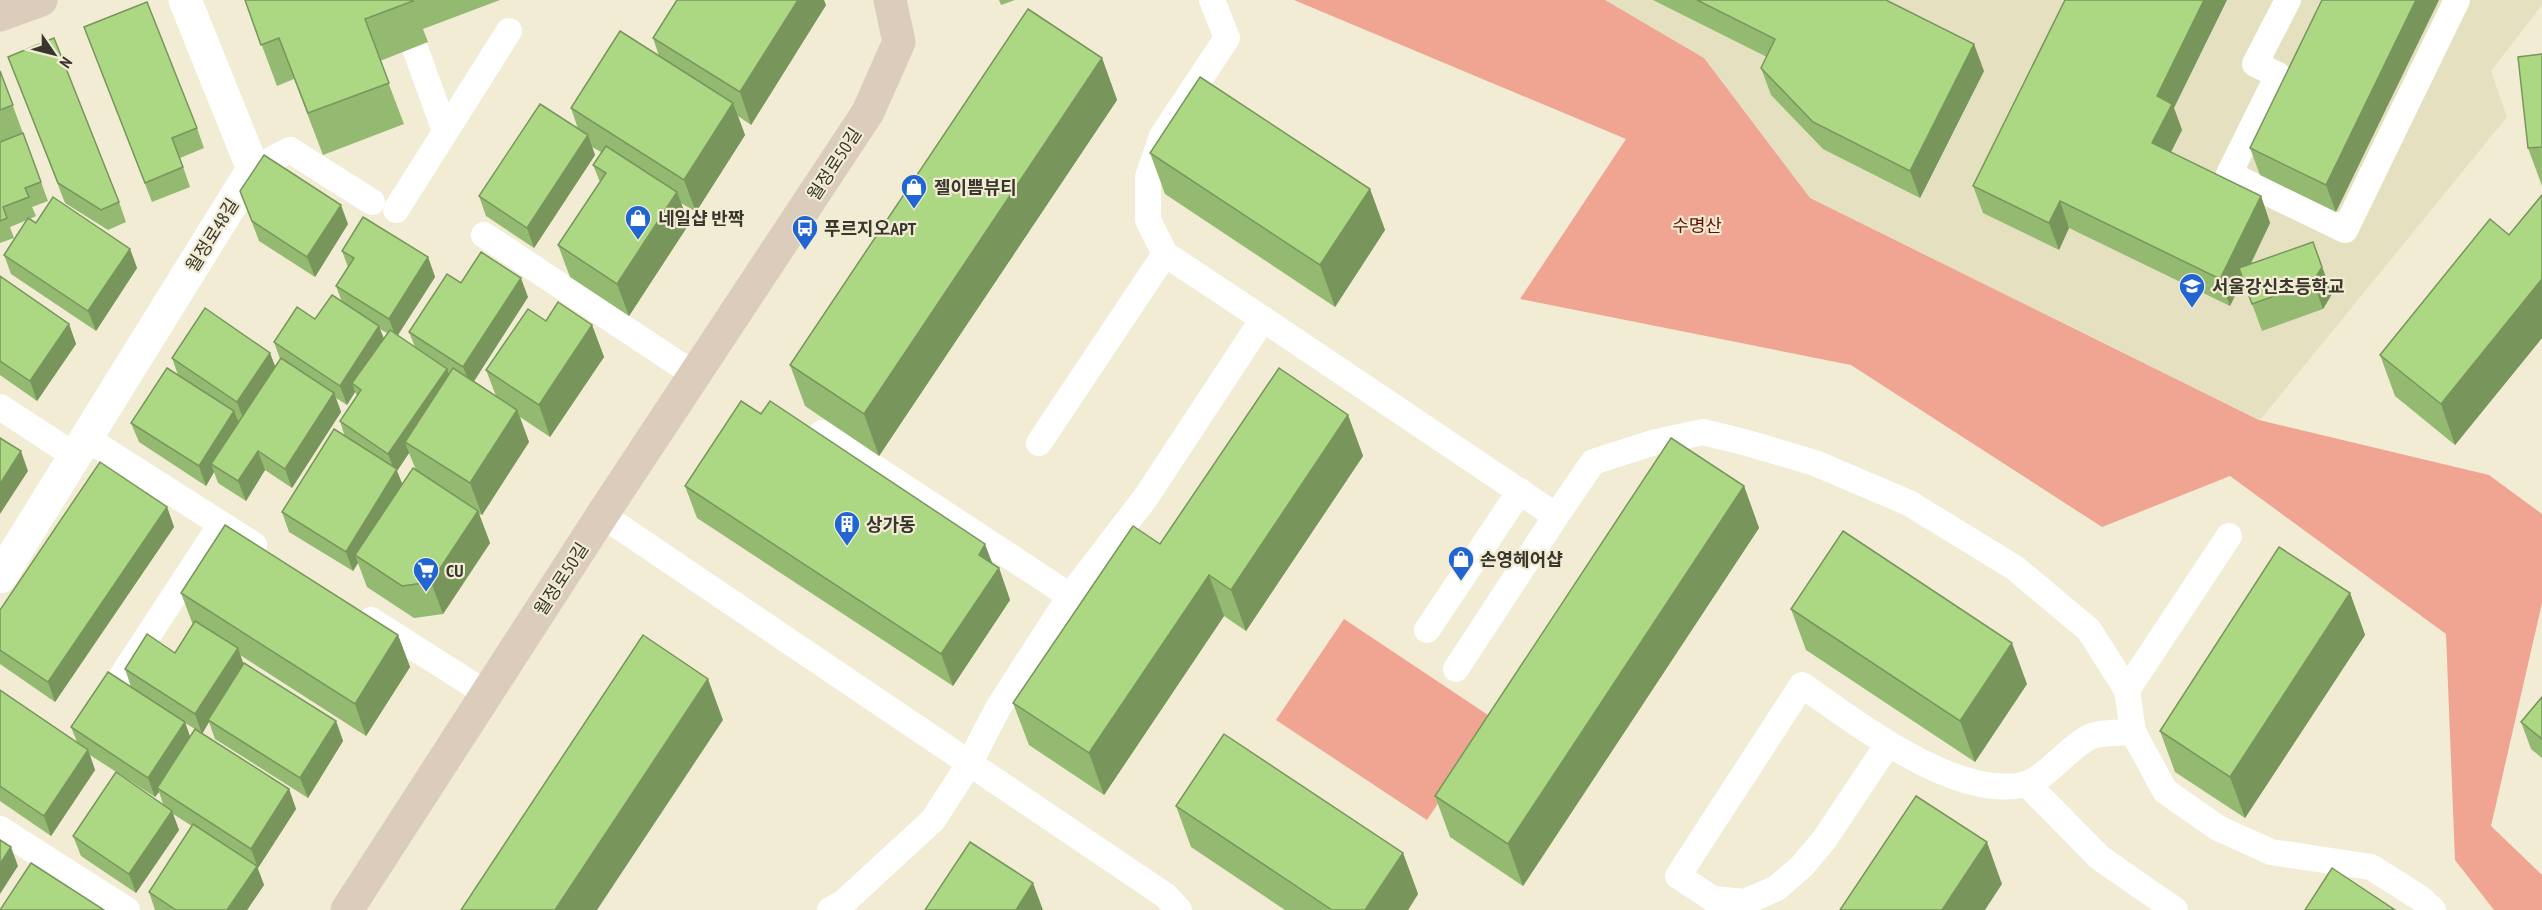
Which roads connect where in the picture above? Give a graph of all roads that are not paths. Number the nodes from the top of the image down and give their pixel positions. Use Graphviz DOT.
graph roads {
  1 [pos="41,0"];
  2 [pos="185,0"];
  3 [pos="890,0"];
  4 [pos="1212,0"];
  5 [pos="2288,0"];
  6 [pos="2457,0"];
  7 [pos="0,15"];
  8 [pos="509,31"];
  9 [pos="415,48"];
  10 [pos="445,131"];
  11 [pos="253,169"];
  12 [pos="484,235"];
  13 [pos="1165,254"];
  14 [pos="1263,319"];
  15 [pos="695,375"];
  16 [pos="0,407"];
  17 [pos="822,433"];
  18 [pos="1039,443"];
  19 [pos="80,447"];
  20 [pos="1520,491"];
  21 [pos="602,515"];
  22 [pos="1556,516"];
  23 [pos="221,524"];
  24 [pos="2229,536"];
  25 [pos="270,556"];
  26 [pos="0,577"];
  27 [pos="1070,596"];
  28 [pos="349,606"];
  29 [pos="1427,630"];
  30 [pos="1456,669"];
  31 [pos="121,677"];
  32 [pos="2127,690"];
  33 [pos="487,694"];
  34 [pos="2133,732"];
  35 [pos="1888,744"];
  36 [pos="969,764"];
  37 [pos="2027,784"];
  38 [pos="0,829"];
  39 [pos="128,910"];
  40 [pos="348,910"];
  41 [pos="830,910"];
  42 [pos="1179,910"];
  43 [pos="2175,910"];
  44 [pos="2433,910"];
  1 -- 7 [label="street"];
  2 -- 11 [label="street"];
  3 -- 15 [label="street, 월정로50길"];
  4 -- 13 [label="lane"];
  5 -- 6 [label="lane"];
  8 -- 10 [label="lane"];
  9 -- 10 [label="lane"];
  10 -- 11 [label="lane"];
  11 -- 19 [label="street, 월정로48길"];
  12 -- 15 [label="lane"];
  13 -- 14 [label="lane"];
  13 -- 18 [label="lane"];
  14 -- 20 [label="lane"];
  14 -- 27 [label="lane"];
  15 -- 21 [label="street, 월정로50길"];
  16 -- 19 [label="lane"];
  17 -- 27 [label="lane"];
  19 -- 23 [label="lane"];
  19 -- 26 [label="street, 월정로48길"];
  20 -- 22 [label="lane"];
  20 -- 29 [label="lane"];
  21 -- 33 [label="street, 월정로50길"];
  21 -- 36 [label="lane"];
  22 -- 30 [label="lane"];
  22 -- 32 [label="lane"];
  23 -- 25 [label="lane"];
  23 -- 31 [label="lane"];
  24 -- 32 [label="lane"];
  27 -- 36 [label="lane"];
  28 -- 33 [label="lane"];
  32 -- 34 [label="lane"];
  33 -- 40 [label="street, 월정로50길"];
  34 -- 37 [label="lane"];
  34 -- 44 [label="lane"];
  35 -- 35 [label="lane"];
  35 -- 37 [label="lane"];
  36 -- 41 [label="lane"];
  36 -- 42 [label="lane"];
  37 -- 43 [label="lane"];
  38 -- 39 [label="lane"];
}
